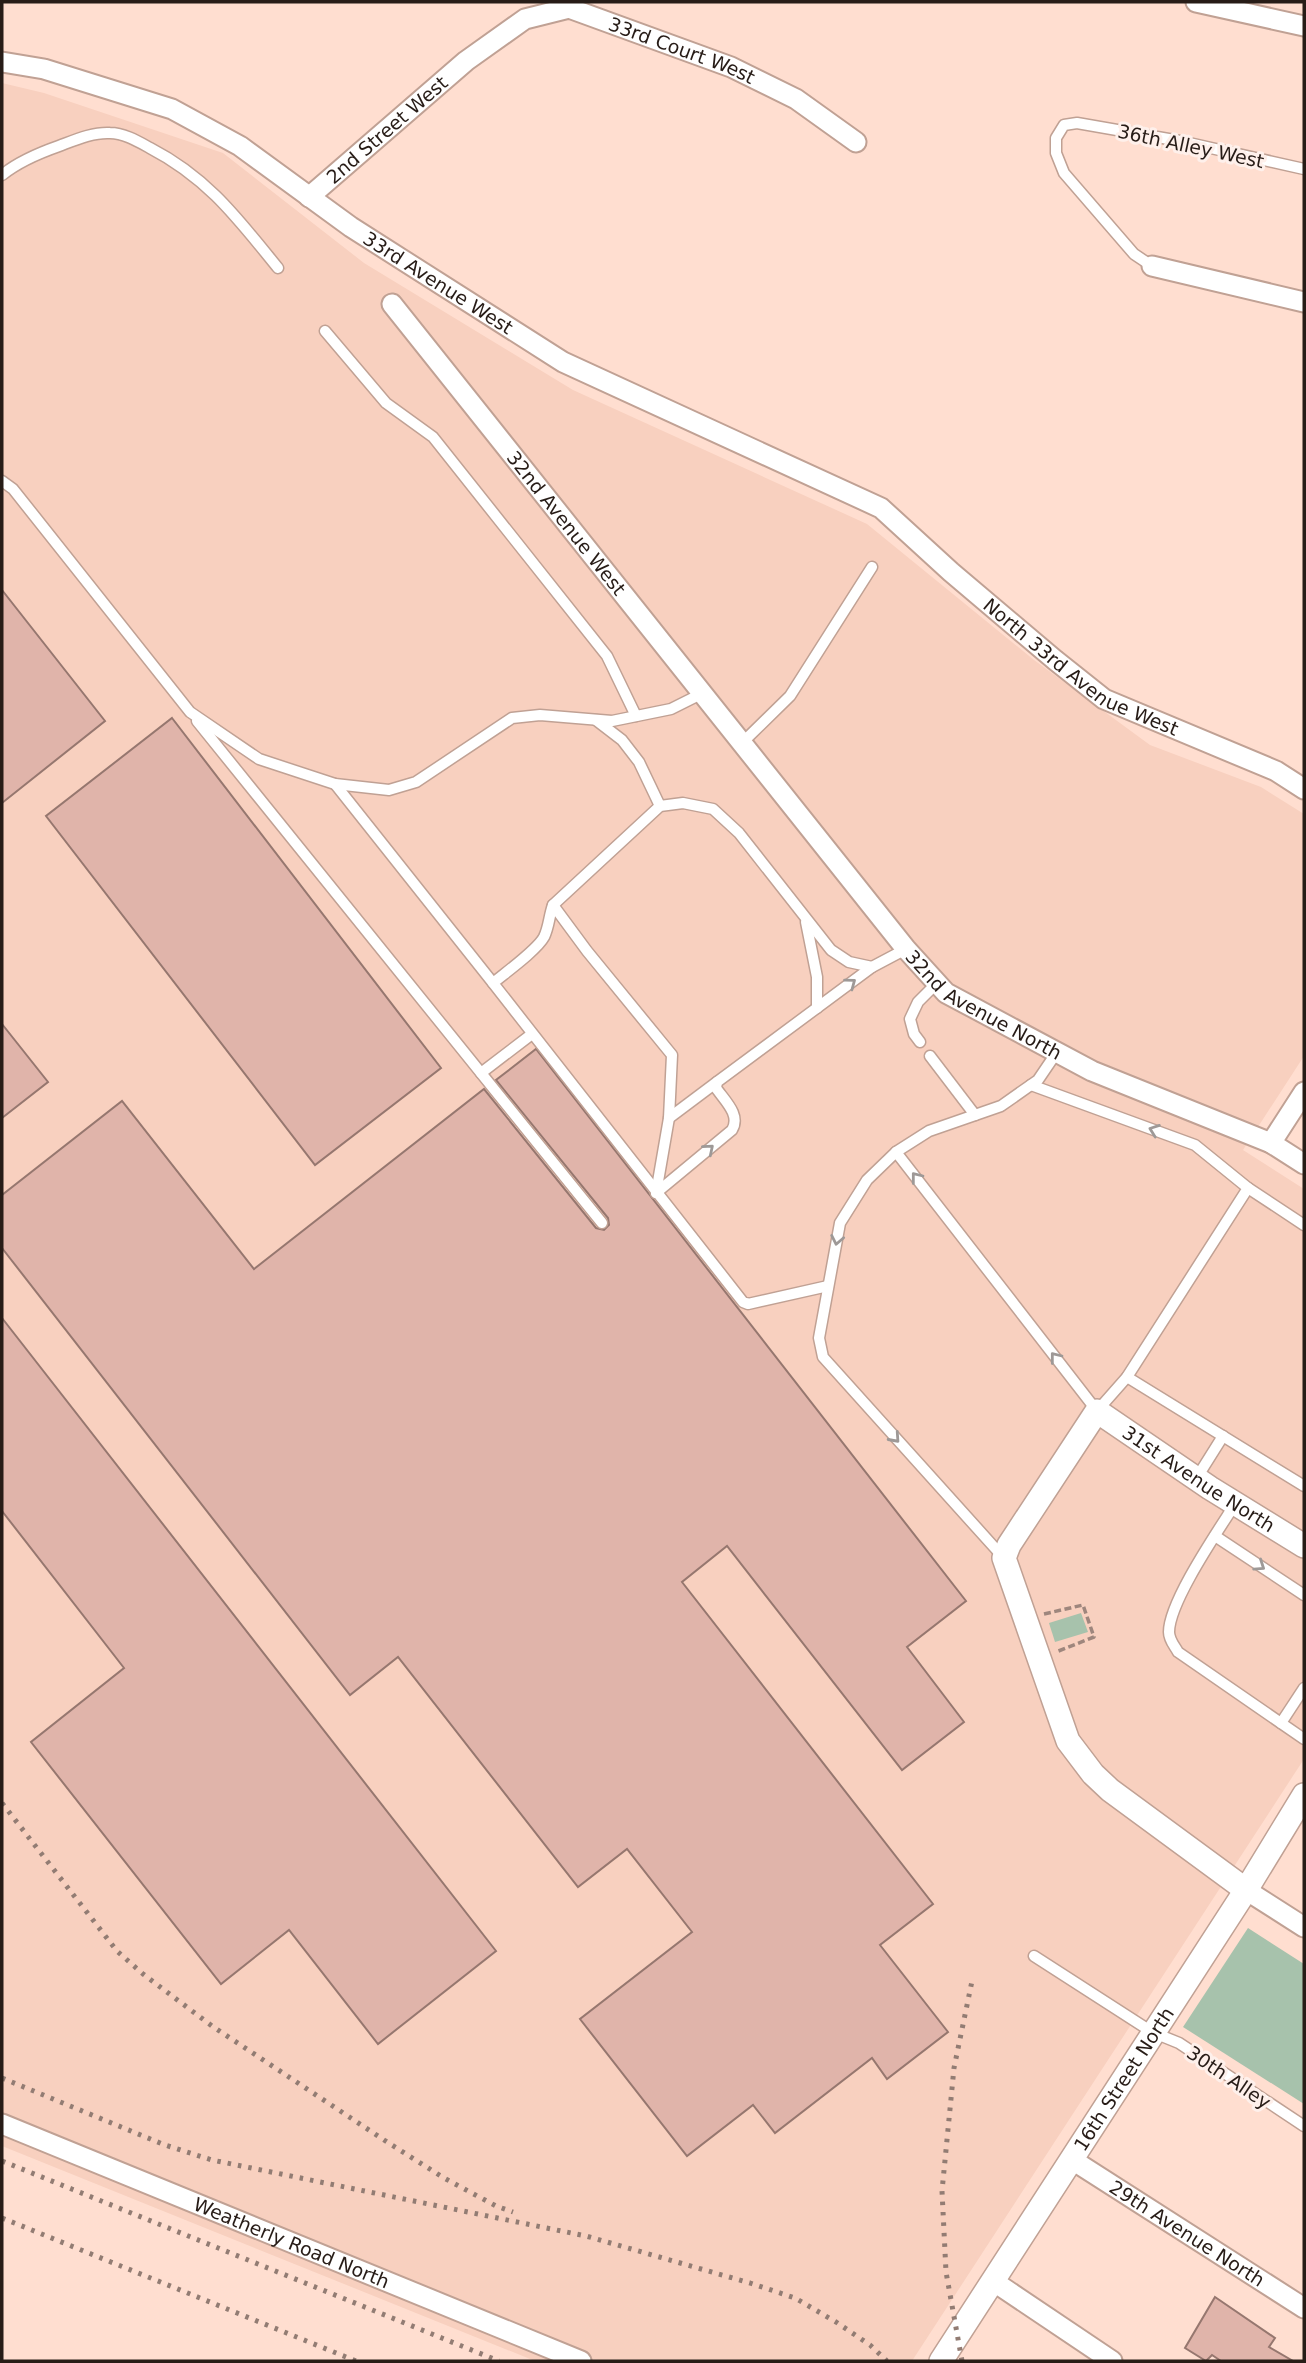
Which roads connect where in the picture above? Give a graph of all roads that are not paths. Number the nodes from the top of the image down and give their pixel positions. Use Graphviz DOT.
graph roads {
  1 [pos="1196,2"];
  2 [pos="1304,26"];
  3 [pos="2,61"];
  4 [pos="466,61"];
  5 [pos="856,142"];
  6 [pos="1304,169"];
  7 [pos="2,175"];
  8 [pos="309,197"];
  9 [pos="1152,266"];
  10 [pos="278,268"];
  11 [pos="1304,302"];
  12 [pos="392,304"];
  13 [pos="325,331"];
  14 [pos="2,481"];
  15 [pos="881,508"];
  16 [pos="873,567"];
  17 [pos="703,692"];
  18 [pos="190,712"];
  19 [pos="636,716"];
  20 [pos="596,720"];
  21 [pos="743,742"];
  22 [pos="335,784"];
  23 [pos="1304,789"];
  24 [pos="660,806"];
  25 [pos="553,905"];
  26 [pos="805,916"];
  27 [pos="906,949"];
  28 [pos="872,967"];
  29 [pos="493,983"];
  30 [pos="937,983"];
  31 [pos="817,1008"];
  32 [pos="532,1034"];
  33 [pos="920,1042"];
  34 [pos="1057,1052"];
  35 [pos="930,1056"];
  36 [pos="481,1073"];
  37 [pos="717,1082"];
  38 [pos="1031,1085"];
  39 [pos="1304,1092"];
  40 [pos="975,1115"];
  41 [pos="668,1118"];
  42 [pos="1271,1143"];
  43 [pos="896,1152"];
  44 [pos="1304,1164"];
  45 [pos="1248,1188"];
  46 [pos="656,1193"];
  47 [pos="602,1223"];
  48 [pos="1304,1225"];
  49 [pos="828,1286"];
  50 [pos="1127,1377"];
  51 [pos="1097,1411"];
  52 [pos="1223,1436"];
  53 [pos="1196,1479"];
  54 [pos="1304,1486"];
  55 [pos="1235,1504"];
  56 [pos="1215,1536"];
  57 [pos="1304,1546"];
  58 [pos="1004,1558"];
  59 [pos="1304,1595"];
  60 [pos="1304,1688"];
  61 [pos="1281,1723"];
  62 [pos="1304,1739"];
  63 [pos="1304,1795"];
  64 [pos="1246,1890"];
  65 [pos="1304,1927"];
  66 [pos="1034,1956"];
  67 [pos="1152,2032"];
  68 [pos="2,2124"];
  69 [pos="1304,2126"];
  70 [pos="1071,2159"];
  71 [pos="993,2281"];
  72 [pos="1304,2308"];
  73 [pos="581,2361"];
  74 [pos="941,2361"];
  75 [pos="1112,2361"];
  1 -- 2 [label="street"];
  3 -- 8 [label="street, 33rd Avenue West"];
  4 -- 5 [label="street, 33rd Court West"];
  4 -- 8 [label="street, 2nd Street West"];
  6 -- 9 [label="lane, 36th Alley West"];
  7 -- 10 [label="lane"];
  8 -- 15 [label="street, 33rd Avenue West"];
  9 -- 11 [label="street"];
  12 -- 17 [label="street, 32nd Avenue West"];
  13 -- 19 [label="lane"];
  14 -- 18 [label="lane"];
  15 -- 23 [label="street, North 33rd Avenue West"];
  16 -- 21 [label="lane"];
  17 -- 19 [label="lane"];
  17 -- 21 [label="street, 32nd Avenue West"];
  18 -- 22 [label="lane"];
  18 -- 36 [label="lane"];
  19 -- 20 [label="lane"];
  20 -- 22 [label="lane"];
  20 -- 24 [label="lane"];
  21 -- 27 [label="street, 32nd Avenue North"];
  22 -- 29 [label="lane"];
  24 -- 25 [label="lane"];
  24 -- 26 [label="lane"];
  25 -- 29 [label="lane"];
  25 -- 41 [label="lane"];
  26 -- 28 [label="lane"];
  26 -- 31 [label="lane"];
  27 -- 28 [label="lane"];
  27 -- 30 [label="street, 32nd Avenue North"];
  31 -- 28 [label="lane, one-way"];
  29 -- 32 [label="lane"];
  30 -- 33 [label="lane"];
  30 -- 34 [label="street, 32nd Avenue North"];
  31 -- 37 [label="lane"];
  32 -- 36 [label="lane"];
  32 -- 46 [label="lane"];
  34 -- 38 [label="lane"];
  34 -- 42 [label="street, 32nd Avenue North"];
  35 -- 40 [label="lane"];
  36 -- 47 [label="lane"];
  37 -- 41 [label="lane"];
  46 -- 37 [label="lane, one-way"];
  38 -- 40 [label="lane"];
  45 -- 38 [label="lane, one-way"];
  39 -- 42 [label="street"];
  40 -- 43 [label="lane"];
  41 -- 46 [label="lane"];
  42 -- 44 [label="street, 32nd Avenue North"];
  43 -- 49 [label="lane, one-way"];
  51 -- 43 [label="lane, one-way"];
  45 -- 48 [label="lane"];
  45 -- 50 [label="lane"];
  46 -- 49 [label="lane"];
  49 -- 58 [label="lane, one-way"];
  50 -- 51 [label="lane"];
  50 -- 52 [label="lane"];
  51 -- 53 [label="street, 31st Avenue North"];
  51 -- 58 [label="street"];
  52 -- 53 [label="lane"];
  52 -- 54 [label="lane"];
  53 -- 55 [label="street, 31st Avenue North"];
  55 -- 56 [label="lane"];
  55 -- 57 [label="street, 31st Avenue North"];
  56 -- 59 [label="lane, one-way"];
  56 -- 61 [label="lane"];
  58 -- 64 [label="street"];
  60 -- 61 [label="lane"];
  61 -- 62 [label="lane"];
  63 -- 64 [label="street, 16th Street North"];
  64 -- 65 [label="street"];
  64 -- 67 [label="street, 16th Street North"];
  66 -- 67 [label="lane, 30th Alley"];
  67 -- 69 [label="lane, 30th Alley"];
  67 -- 70 [label="street, 16th Street North"];
  68 -- 73 [label="street, Weatherly Road North"];
  70 -- 71 [label="street, 16th Street North"];
  70 -- 72 [label="street, 29th Avenue North"];
  71 -- 74 [label="street, 16th Street North"];
  71 -- 75 [label="street"];
}
